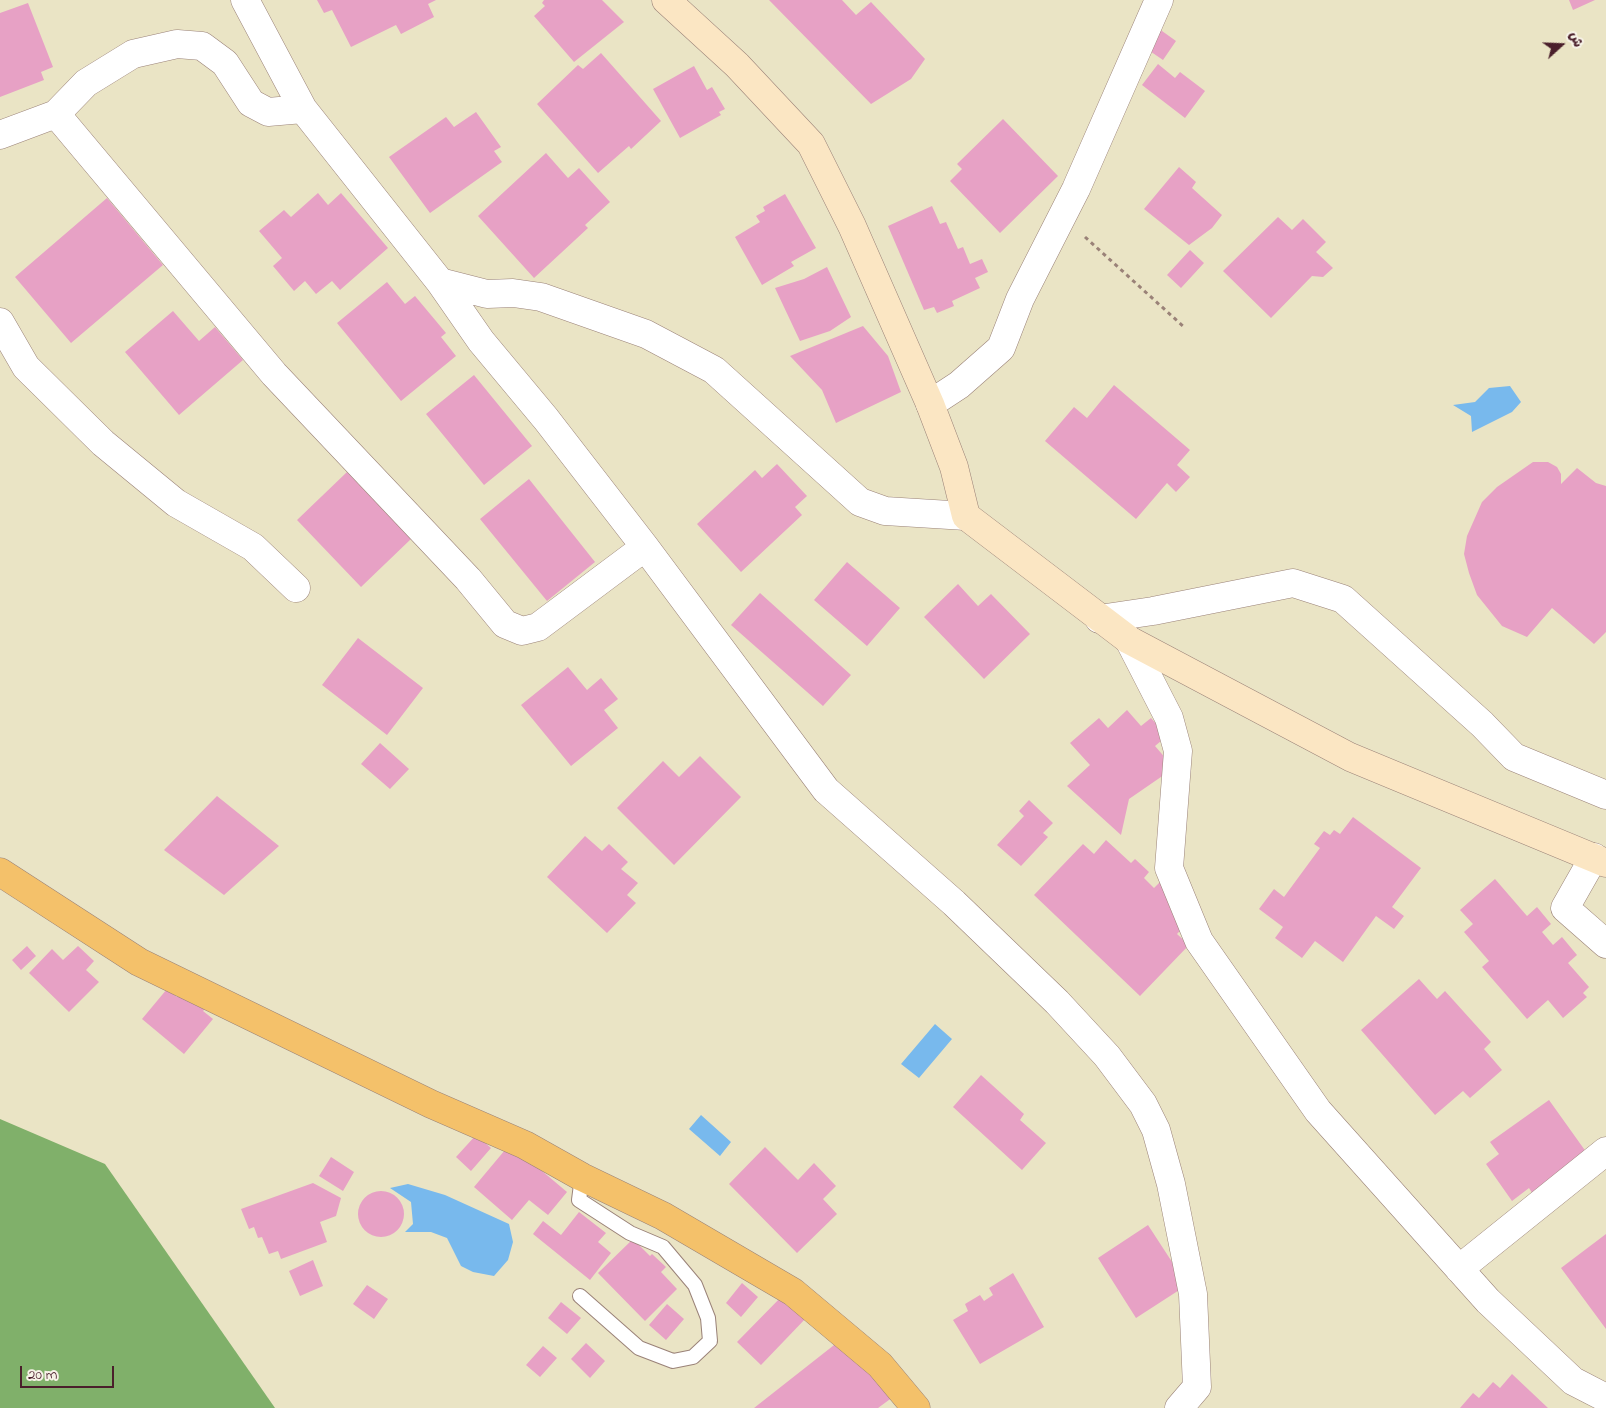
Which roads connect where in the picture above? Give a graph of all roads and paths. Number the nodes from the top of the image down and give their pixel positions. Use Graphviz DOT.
graph roads {
  1 [pos="245,0"];
  2 [pos="666,0"];
  3 [pos="1158,0"];
  4 [pos="303,109"];
  5 [pos="56,114"];
  6 [pos="0,135"];
  7 [pos="1063,216"];
  8 [pos="440,282"];
  9 [pos="0,322"];
  10 [pos="1184,327"];
  11 [pos="930,404"];
  12 [pos="966,516"];
  13 [pos="645,547"];
  14 [pos="296,588"];
  15 [pos="1099,619"];
  16 [pos="1129,640"];
  17 [pos="1606,794"];
  18 [pos="1600,860"];
  19 [pos="0,872"];
  20 [pos="1606,944"];
  21 [pos="1606,1150"];
  22 [pos="582,1177"];
  23 [pos="1459,1269"];
  24 [pos="580,1296"];
  25 [pos="1199,1398"];
  26 [pos="1606,1398"];
  27 [pos="916,1408"];
  28 [pos="1179,1408"];
  1 -- 4 [label="street"];
  2 -- 11 [label="main road"];
  3 -- 7 [label="street"];
  4 -- 5 [label="street"];
  4 -- 8 [label="street"];
  5 -- 6 [label="street"];
  5 -- 13 [label="street"];
  7 -- 10 [label="path"];
  7 -- 11 [label="street"];
  8 -- 12 [label="street"];
  8 -- 13 [label="street"];
  9 -- 14 [label="street"];
  11 -- 12 [label="main road"];
  12 -- 15 [label="main road"];
  13 -- 25 [label="street"];
  15 -- 16 [label="main road"];
  15 -- 17 [label="street"];
  16 -- 18 [label="main road"];
  16 -- 23 [label="street"];
  18 -- 20 [label="street"];
  19 -- 22 [label="main road"];
  21 -- 23 [label="street"];
  22 -- 24 [label="lane"];
  22 -- 27 [label="main road"];
  23 -- 26 [label="street"];
  25 -- 28 [label="street"];
}
